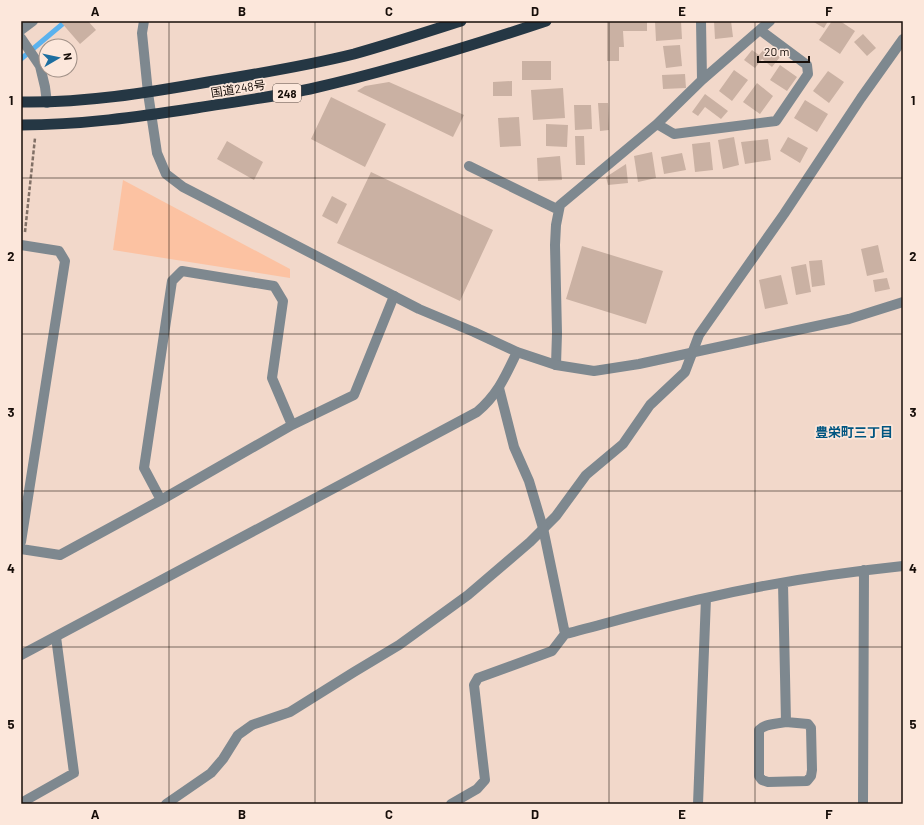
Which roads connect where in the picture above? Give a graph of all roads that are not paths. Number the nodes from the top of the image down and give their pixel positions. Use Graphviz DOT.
graph roads {
  1 [pos="33,21"];
  2 [pos="144,21"];
  3 [pos="461,21"];
  4 [pos="546,21"];
  5 [pos="702,21"];
  6 [pos="770,21"];
  7 [pos="21,30"];
  8 [pos="760,30"];
  9 [pos="21,38"];
  10 [pos="903,39"];
  11 [pos="702,80"];
  12 [pos="148,93"];
  13 [pos="21,102"];
  14 [pos="47,103"];
  15 [pos="151,115"];
  16 [pos="657,124"];
  17 [pos="21,125"];
  18 [pos="469,166"];
  19 [pos="560,208"];
  20 [pos="22,245"];
  21 [pos="394,296"];
  22 [pos="903,302"];
  23 [pos="517,352"];
  24 [pos="693,353"];
  25 [pos="556,365"];
  26 [pos="499,388"];
  27 [pos="292,425"];
  28 [pos="161,500"];
  29 [pos="543,528"];
  30 [pos="21,542"];
  31 [pos="21,549"];
  32 [pos="903,566"];
  33 [pos="864,570"];
  34 [pos="783,583"];
  35 [pos="706,598"];
  36 [pos="565,634"];
  37 [pos="56,637"];
  38 [pos="21,655"];
  39 [pos="786,722"];
  40 [pos="21,804"];
  41 [pos="166,804"];
  42 [pos="451,804"];
  43 [pos="698,804"];
  44 [pos="863,804"];
  1 -- 7 [label="street"];
  2 -- 12 [label="street"];
  3 -- 12 [label="highway, 国道248号 / 248"];
  4 -- 15 [label="highway, 国道248号 / 248"];
  5 -- 11 [label="street"];
  6 -- 8 [label="street"];
  8 -- 11 [label="street"];
  8 -- 16 [label="street"];
  9 -- 14 [label="street"];
  10 -- 24 [label="street"];
  11 -- 16 [label="street"];
  12 -- 14 [label="highway, 国道248号 / 248"];
  12 -- 15 [label="street"];
  13 -- 14 [label="highway, 国道248号 / 248"];
  15 -- 17 [label="highway, 国道248号 / 248"];
  15 -- 21 [label="street"];
  16 -- 19 [label="street"];
  18 -- 19 [label="street"];
  19 -- 25 [label="street"];
  20 -- 30 [label="street"];
  21 -- 23 [label="street"];
  21 -- 27 [label="street"];
  22 -- 24 [label="street"];
  23 -- 25 [label="street"];
  23 -- 26 [label="street"];
  24 -- 25 [label="street"];
  24 -- 29 [label="street"];
  26 -- 29 [label="street"];
  26 -- 37 [label="street"];
  27 -- 28 [label="street"];
  27 -- 28 [label="street"];
  28 -- 31 [label="street"];
  29 -- 36 [label="street"];
  29 -- 41 [label="street"];
  32 -- 33 [label="street"];
  33 -- 34 [label="street"];
  33 -- 44 [label="street"];
  34 -- 35 [label="street"];
  34 -- 39 [label="street"];
  35 -- 36 [label="street"];
  35 -- 43 [label="street"];
  36 -- 42 [label="street"];
  37 -- 38 [label="street"];
  37 -- 40 [label="street"];
  39 -- 39 [label="street"];
}
